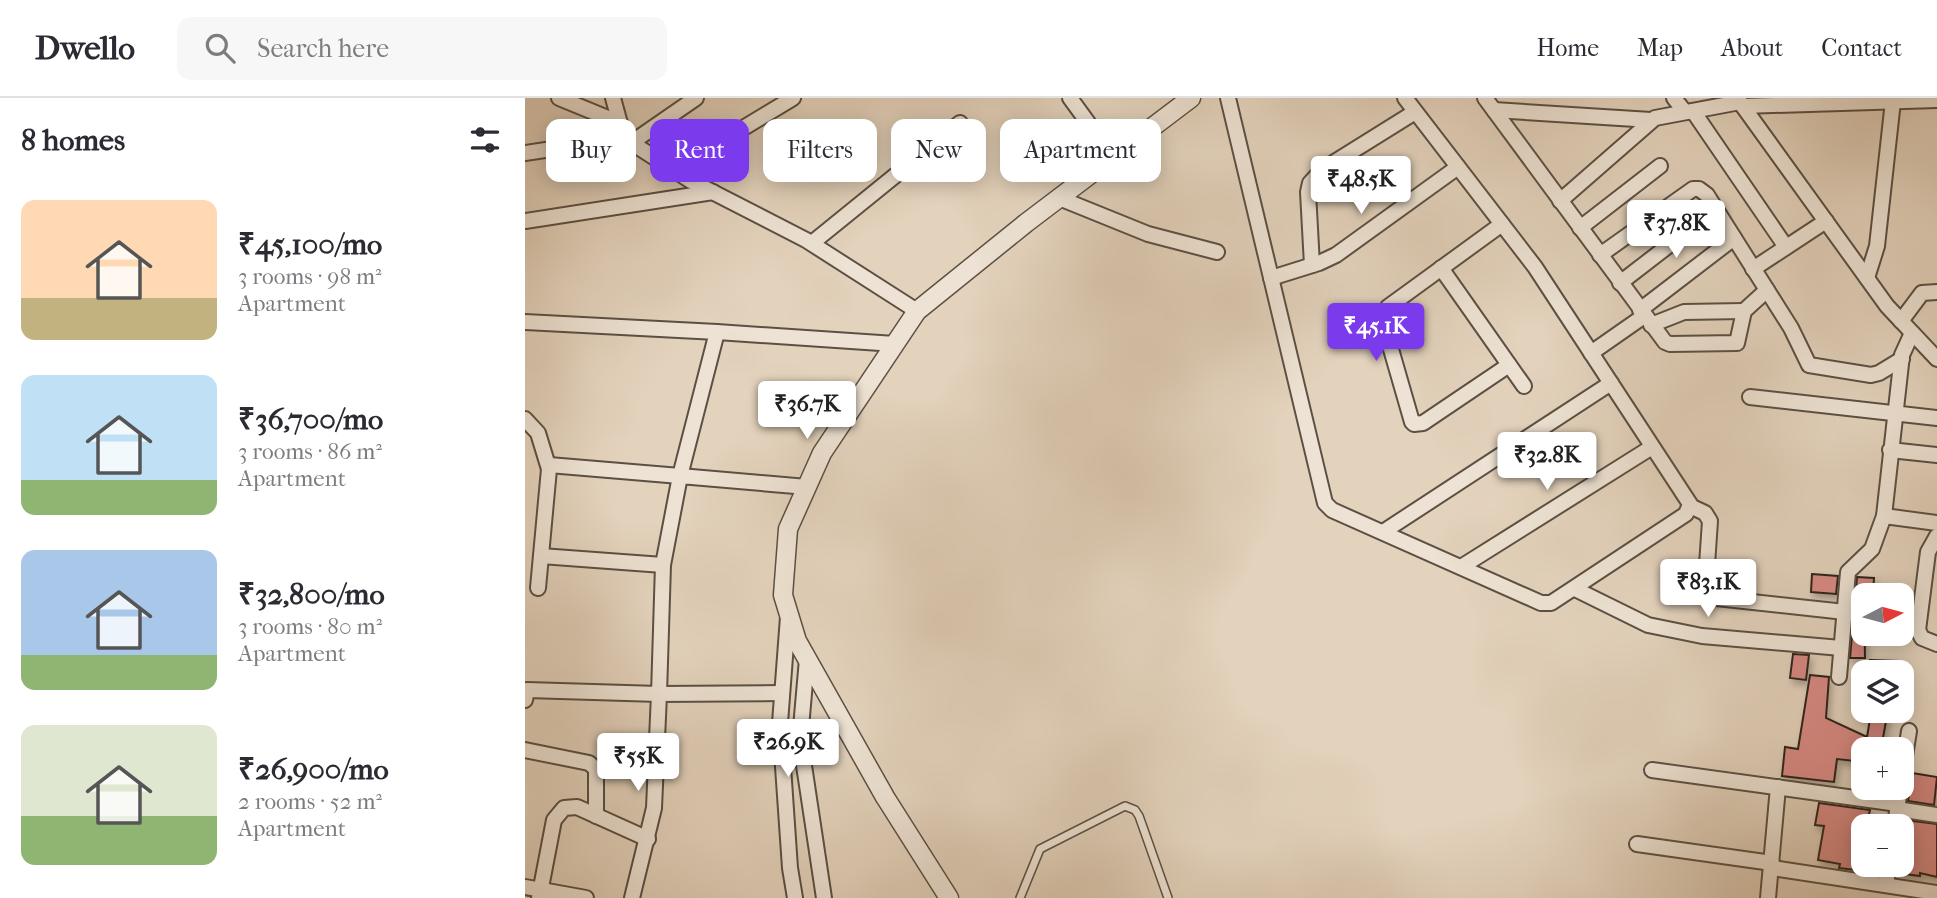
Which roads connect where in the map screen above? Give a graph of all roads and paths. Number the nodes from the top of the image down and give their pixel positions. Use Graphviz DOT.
graph roads {
  1 [pos="559,98"];
  2 [pos="613,98"];
  3 [pos="696,98"];
  4 [pos="793,98"];
  5 [pos="1070,98"];
  6 [pos="1228,98"];
  7 [pos="1405,98"];
  8 [pos="1485,98"];
  9 [pos="1674,98"];
  10 [pos="1937,100"];
  11 [pos="1182,101"];
  12 [pos="1893,101"];
  13 [pos="1740,102"];
  14 [pos="1494,110"];
  15 [pos="1415,111"];
  16 [pos="1689,111"];
  17 [pos="610,119"];
  18 [pos="619,119"];
  19 [pos="1085,119"];
  20 [pos="1160,119"];
  21 [pos="1651,120"];
  22 [pos="749,125"];
  23 [pos="636,135"];
  24 [pos="546,150"];
  25 [pos="525,153"];
  26 [pos="1660,166"];
  27 [pos="1458,167"];
  28 [pos="891,179"];
  29 [pos="695,182"];
  30 [pos="1080,182"];
  31 [pos="713,192"];
  32 [pos="1059,198"];
  33 [pos="1560,201"];
  34 [pos="1716,209"];
  35 [pos="525,221"];
  36 [pos="1826,221"];
  37 [pos="1502,224"];
  38 [pos="1580,228"];
  39 [pos="1734,238"];
  40 [pos="812,243"];
  41 [pos="1786,247"];
  42 [pos="1217,252"];
  43 [pos="1599,255"];
  44 [pos="1312,265"];
  45 [pos="1441,268"];
  46 [pos="1753,268"];
  47 [pos="1271,278"];
  48 [pos="1867,278"];
  49 [pos="1620,283"];
  50 [pos="1767,290"];
  51 [pos="1937,292"];
  52 [pos="917,311"];
  53 [pos="1744,311"];
  54 [pos="1645,317"];
  55 [pos="1901,321"];
  56 [pos="525,322"];
  57 [pos="717,331"];
  58 [pos="1912,333"];
  59 [pos="895,344"];
  60 [pos="1591,353"];
  61 [pos="1902,359"];
  62 [pos="1937,359"];
  63 [pos="1509,365"];
  64 [pos="1611,383"];
  65 [pos="1524,386"];
  66 [pos="1750,397"];
  67 [pos="1896,414"];
  68 [pos="1937,418"];
  69 [pos="525,419"];
  70 [pos="1652,447"];
  71 [pos="1890,450"];
  72 [pos="1937,455"];
  73 [pos="549,465"];
  74 [pos="680,476"];
  75 [pos="807,487"];
  76 [pos="1690,506"];
  77 [pos="1884,516"];
  78 [pos="1937,523"];
  79 [pos="1383,532"];
  80 [pos="1936,539"];
  81 [pos="541,556"];
  82 [pos="663,565"];
  83 [pos="1461,567"];
  84 [pos="538,588"];
  85 [pos="1575,589"];
  86 [pos="788,612"];
  87 [pos="1845,612"];
  88 [pos="1937,644"];
  89 [pos="1841,648"];
  90 [pos="807,659"];
  91 [pos="1839,677"];
  92 [pos="782,693"];
  93 [pos="659,694"];
  94 [pos="525,700"];
  95 [pos="1909,731"];
  96 [pos="1908,737"];
  97 [pos="525,750"];
  98 [pos="1652,770"];
  99 [pos="1778,787"];
  100 [pos="1899,800"];
  101 [pos="1898,806"];
  102 [pos="1897,814"];
  103 [pos="1937,815"];
  104 [pos="596,816"];
  105 [pos="647,839"];
  106 [pos="1637,844"];
  107 [pos="1772,865"];
  108 [pos="1887,877"];
  109 [pos="1886,885"];
  110 [pos="525,887"];
  111 [pos="1937,893"];
  112 [pos="540,894"];
  113 [pos="586,898"];
  114 [pos="632,898"];
  115 [pos="795,898"];
  116 [pos="824,898"];
  117 [pos="949,898"];
  118 [pos="1020,898"];
  119 [pos="1168,898"];
  120 [pos="1768,898"];
  1 -- 17 [label="street"];
  2 -- 18 [label="street"];
  3 -- 23 [label="street"];
  4 -- 22 [label="street"];
  5 -- 19 [label="street"];
  6 -- 47 [label="street"];
  7 -- 15 [label="street"];
  8 -- 14 [label="street"];
  9 -- 16 [label="street"];
  10 -- 12 [label="street"];
  11 -- 20 [label="street"];
  12 -- 13 [label="street"];
  12 -- 48 [label="street"];
  13 -- 16 [label="street"];
  13 -- 36 [label="street"];
  14 -- 21 [label="street"];
  14 -- 33 [label="street"];
  15 -- 27 [label="street"];
  15 -- 44 [label="street"];
  16 -- 21 [label="street"];
  16 -- 41 [label="street"];
  21 -- 33 [label="street"];
  24 -- 25 [label="street"];
  26 -- 38 [label="street"];
  27 -- 37 [label="street"];
  27 -- 44 [label="street"];
  28 -- 40 [label="street"];
  29 -- 31 [label="street"];
  30 -- 32 [label="street"];
  31 -- 35 [label="street"];
  31 -- 40 [label="street"];
  32 -- 42 [label="street"];
  32 -- 52 [label="street"];
  33 -- 38 [label="street"];
  34 -- 39 [label="street"];
  34 -- 43 [label="street"];
  34 -- 49 [label="street"];
  36 -- 41 [label="street"];
  36 -- 48 [label="street"];
  37 -- 45 [label="street"];
  37 -- 60 [label="street"];
  38 -- 43 [label="street"];
  39 -- 46 [label="street"];
  39 -- 54 [label="street"];
  40 -- 52 [label="street"];
  41 -- 46 [label="street"];
  43 -- 49 [label="street"];
  44 -- 47 [label="street"];
  45 -- 63 [label="street"];
  45 -- 63 [label="street"];
  46 -- 50 [label="street"];
  47 -- 79 [label="street"];
  48 -- 55 [label="street"];
  49 -- 54 [label="street"];
  50 -- 53 [label="street"];
  50 -- 61 [label="street"];
  51 -- 55 [label="street"];
  52 -- 59 [label="street"];
  53 -- 54 [label="street"];
  53 -- 54 [label="street"];
  54 -- 60 [label="street"];
  55 -- 58 [label="street"];
  56 -- 57 [label="street"];
  57 -- 59 [label="street"];
  57 -- 74 [label="street"];
  58 -- 61 [label="street"];
  58 -- 62 [label="street"];
  59 -- 75 [label="street"];
  60 -- 64 [label="street"];
  61 -- 67 [label="street"];
  63 -- 65 [label="street"];
  64 -- 70 [label="street"];
  64 -- 79 [label="street"];
  66 -- 67 [label="street"];
  67 -- 68 [label="street"];
  67 -- 71 [label="street"];
  69 -- 73 [label="street"];
  70 -- 76 [label="street"];
  70 -- 83 [label="street"];
  71 -- 72 [label="street"];
  71 -- 77 [label="street"];
  73 -- 74 [label="street"];
  73 -- 81 [label="street"];
  74 -- 75 [label="street"];
  74 -- 82 [label="street"];
  75 -- 86 [label="street"];
  76 -- 85 [label="street"];
  76 -- 87 [label="street"];
  77 -- 78 [label="street"];
  77 -- 87 [label="street"];
  79 -- 83 [label="street"];
  80 -- 88 [label="street"];
  81 -- 82 [label="street"];
  81 -- 84 [label="street"];
  82 -- 93 [label="street"];
  83 -- 85 [label="street"];
  85 -- 89 [label="street"];
  86 -- 90 [label="street"];
  86 -- 92 [label="street"];
  87 -- 89 [label="street"];
  89 -- 91 [label="street"];
  90 -- 116 [label="street"];
  90 -- 117 [label="street"];
  92 -- 93 [label="street"];
  92 -- 115 [label="street"];
  93 -- 94 [label="street"];
  93 -- 105 [label="street"];
  95 -- 96 [label="street"];
  97 -- 104 [label="street"];
  98 -- 99 [label="street"];
  99 -- 101 [label="street"];
  99 -- 107 [label="street"];
  100 -- 101 [label="street"];
  101 -- 102 [label="street"];
  101 -- 103 [label="street"];
  104 -- 105 [label="street"];
  104 -- 112 [label="street"];
  105 -- 114 [label="street"];
  106 -- 107 [label="street"];
  107 -- 109 [label="street"];
  107 -- 120 [label="street"];
  108 -- 109 [label="street"];
  109 -- 111 [label="street"];
  110 -- 112 [label="street"];
  112 -- 113 [label="street"];
  118 -- 119 [label="lane"];
}
